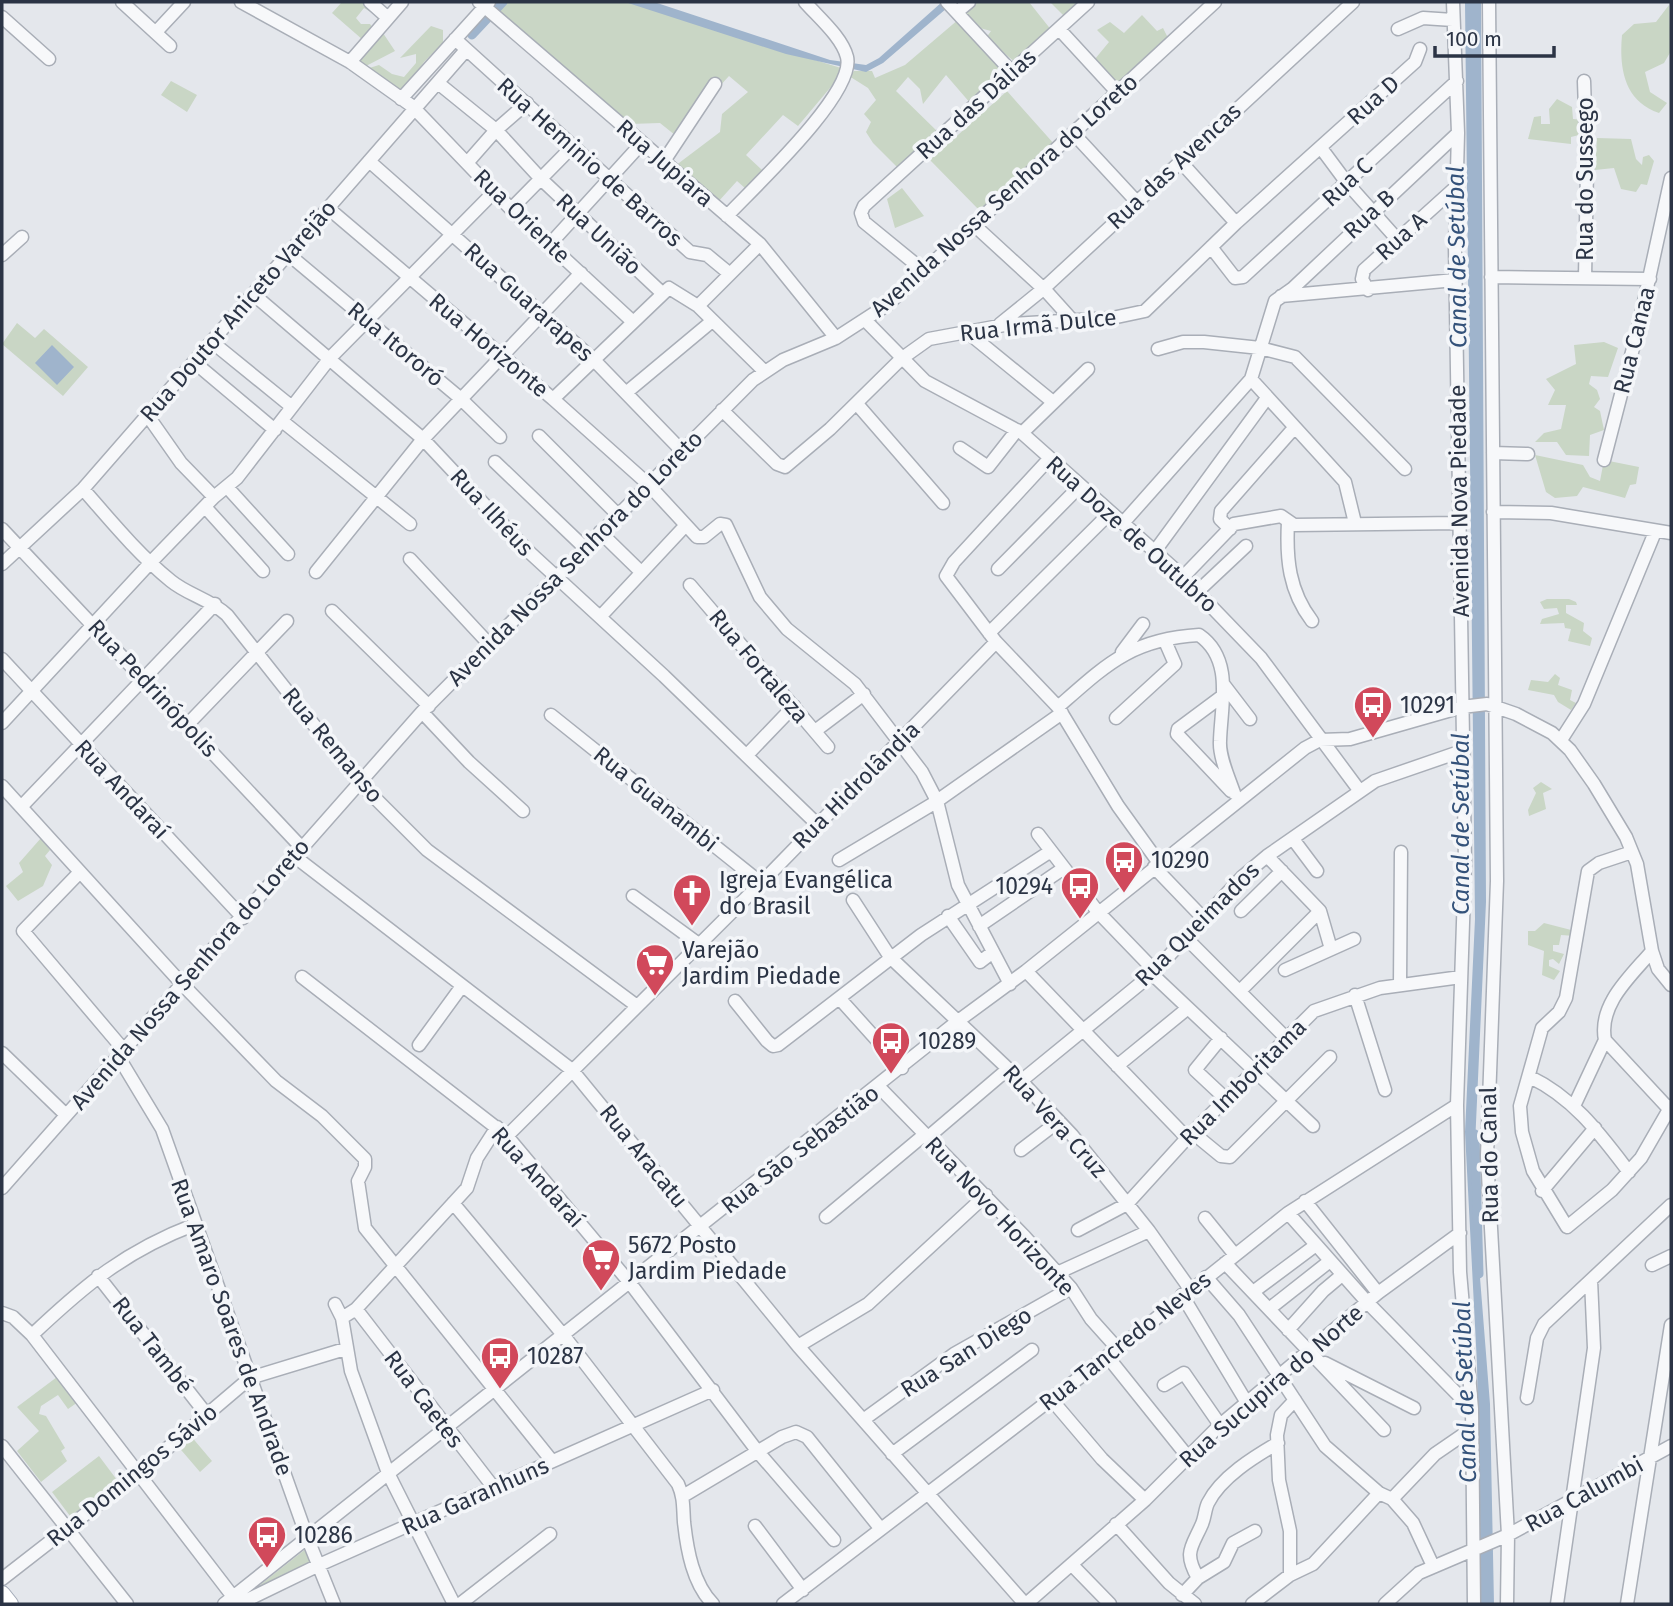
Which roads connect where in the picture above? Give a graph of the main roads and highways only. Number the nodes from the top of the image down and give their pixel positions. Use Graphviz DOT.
graph roads {
  1 [pos="2,1594"];
  2 [pos="10,1604"];
  1 -- 2 [label="main road"];
}
